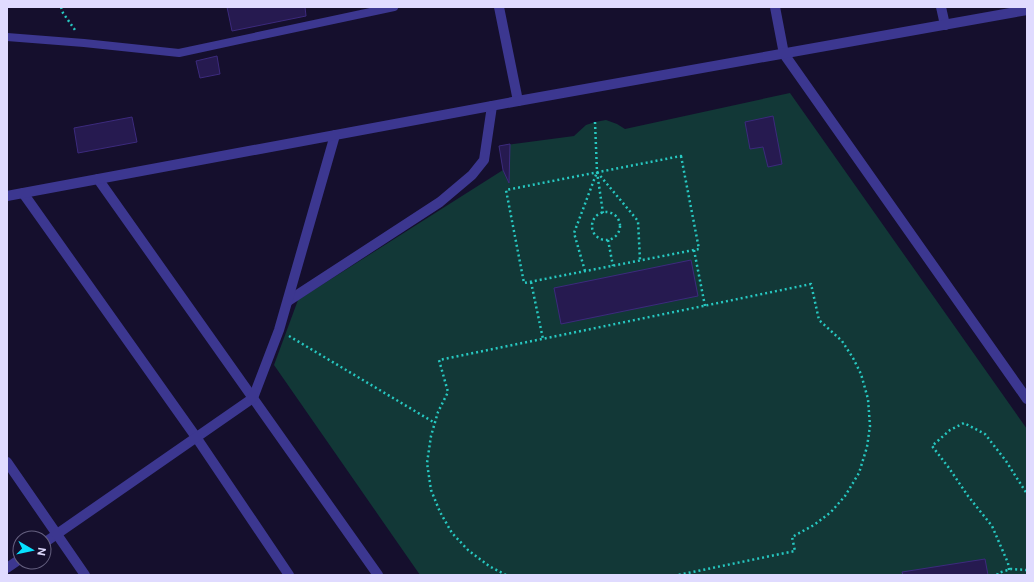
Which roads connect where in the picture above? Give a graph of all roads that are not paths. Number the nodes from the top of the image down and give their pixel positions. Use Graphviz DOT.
graph roads {
  1 [pos="394,7"];
  2 [pos="499,7"];
  3 [pos="774,7"];
  4 [pos="941,7"];
  5 [pos="1027,10"];
  6 [pos="945,25"];
  7 [pos="7,37"];
  8 [pos="784,54"];
  9 [pos="518,101"];
  10 [pos="492,106"];
  11 [pos="335,135"];
  12 [pos="98,178"];
  13 [pos="23,193"];
  14 [pos="7,196"];
  15 [pos="288,301"];
  16 [pos="253,398"];
  17 [pos="1027,398"];
  18 [pos="196,438"];
  19 [pos="7,462"];
  20 [pos="56,534"];
  21 [pos="52,537"];
  22 [pos="85,575"];
  23 [pos="289,575"];
  24 [pos="378,575"];
  1 -- 7 [label="lane"];
  2 -- 9 [label="street"];
  3 -- 8 [label="street"];
  4 -- 6 [label="street"];
  5 -- 6 [label="street"];
  6 -- 8 [label="street"];
  8 -- 9 [label="street"];
  8 -- 17 [label="street"];
  9 -- 10 [label="street"];
  10 -- 11 [label="street"];
  10 -- 15 [label="street"];
  11 -- 12 [label="street"];
  11 -- 15 [label="street"];
  12 -- 13 [label="street"];
  12 -- 16 [label="street"];
  13 -- 14 [label="street"];
  13 -- 18 [label="street"];
  15 -- 16 [label="street"];
  16 -- 18 [label="street"];
  16 -- 24 [label="street"];
  18 -- 20 [label="street"];
  18 -- 23 [label="street"];
  19 -- 20 [label="street"];
  20 -- 21 [label="street"];
  20 -- 22 [label="street"];
}
